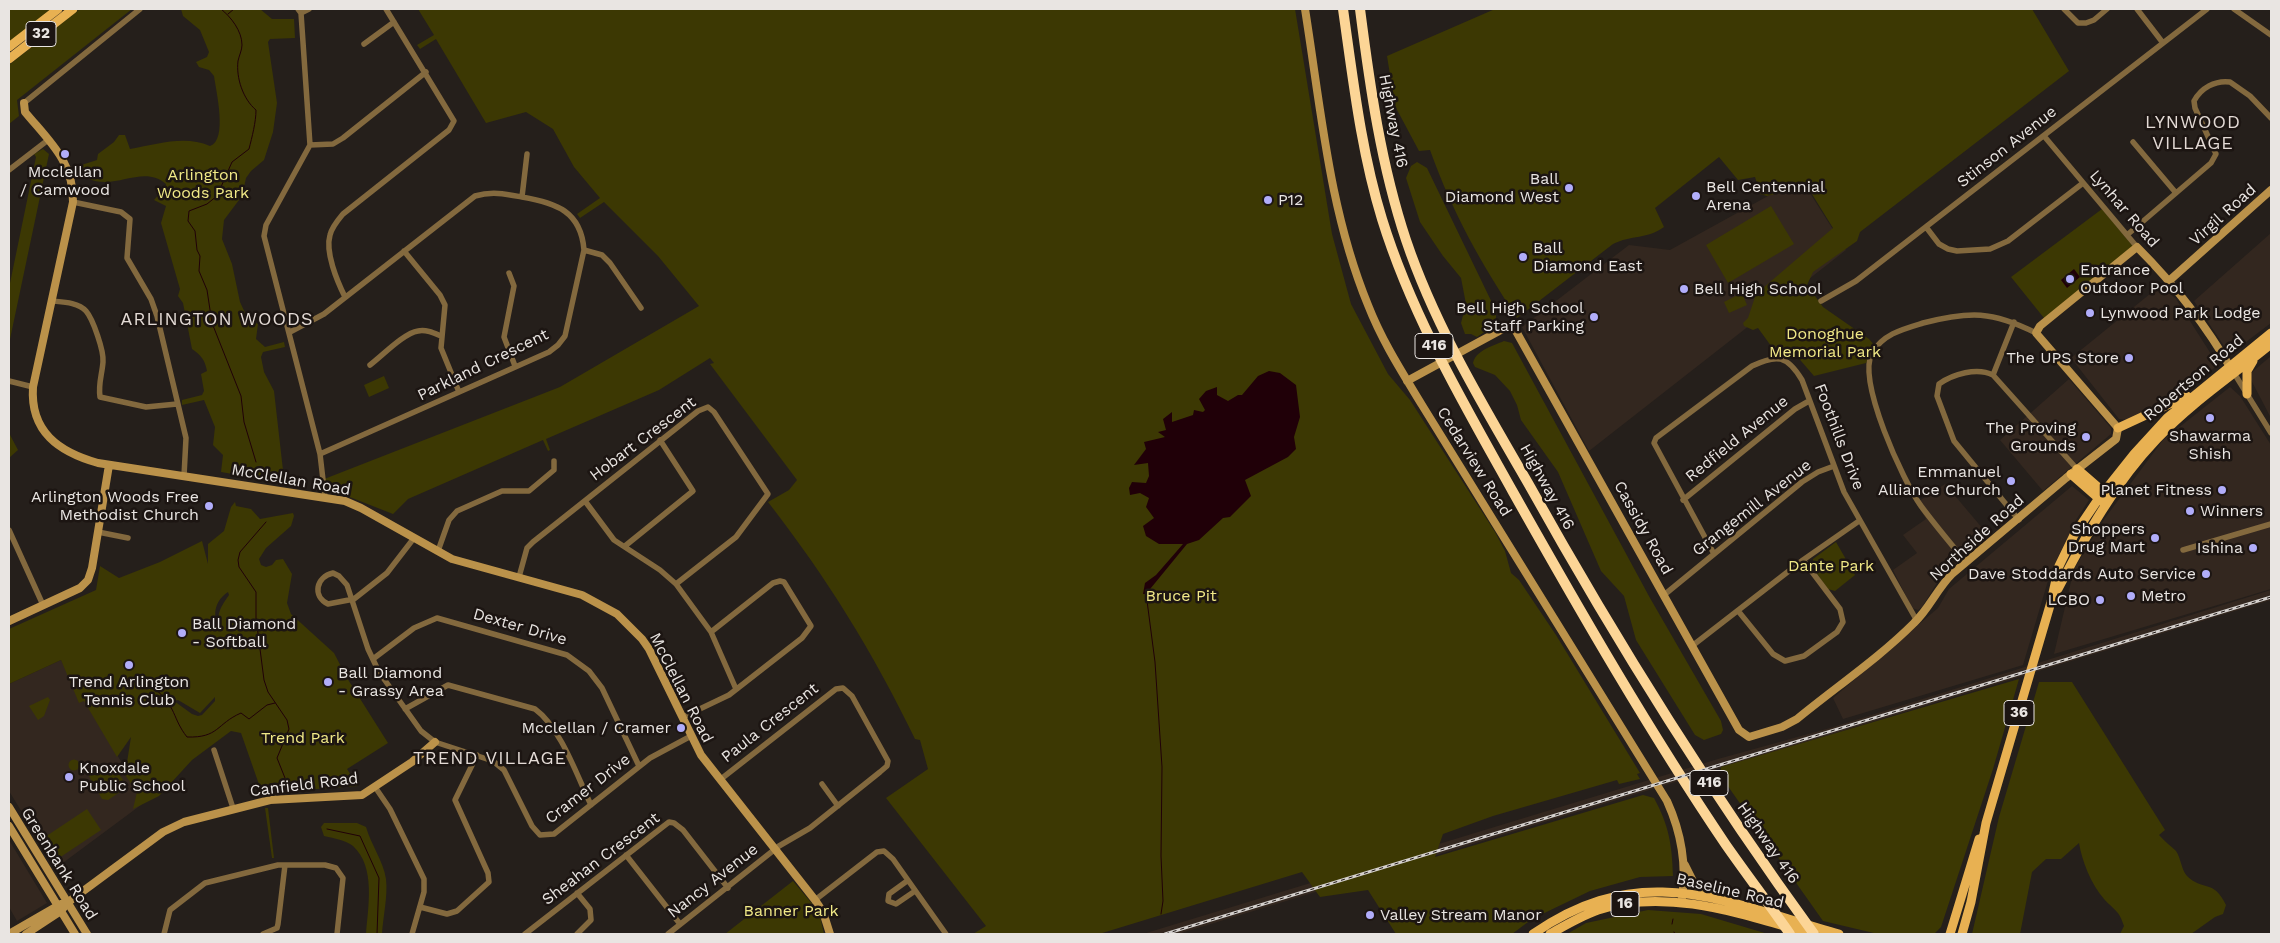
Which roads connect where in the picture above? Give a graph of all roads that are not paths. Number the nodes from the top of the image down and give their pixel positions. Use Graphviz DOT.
graph roads {
  1 [pos="58,9"];
  2 [pos="73,9"];
  3 [pos="140,9"];
  4 [pos="309,9"];
  5 [pos="386,9"];
  6 [pos="1304,9"];
  7 [pos="1343,9"];
  8 [pos="1360,9"];
  9 [pos="2064,9"];
  10 [pos="2108,9"];
  11 [pos="2137,9"];
  12 [pos="2207,9"];
  13 [pos="2234,9"];
  14 [pos="300,11"];
  15 [pos="394,22"];
  16 [pos="2271,35"];
  17 [pos="2163,42"];
  18 [pos="364,44"];
  19 [pos="9,47"];
  20 [pos="9,59"];
  21 [pos="426,72"];
  22 [pos="24,103"];
  23 [pos="2271,118"];
  24 [pos="2044,136"];
  25 [pos="48,140"];
  26 [pos="2133,142"];
  27 [pos="310,145"];
  28 [pos="528,154"];
  29 [pos="9,170"];
  30 [pos="2082,183"];
  31 [pos="2271,190"];
  32 [pos="2176,193"];
  33 [pos="522,197"];
  34 [pos="73,202"];
  35 [pos="1926,227"];
  36 [pos="2127,236"];
  37 [pos="2137,247"];
  38 [pos="584,250"];
  39 [pos="404,251"];
  40 [pos="509,273"];
  41 [pos="2170,280"];
  42 [pos="344,297"];
  43 [pos="52,300"];
  44 [pos="1821,301"];
  45 [pos="640,308"];
  46 [pos="2014,322"];
  47 [pos="290,332"];
  48 [pos="2036,333"];
  49 [pos="2271,333"];
  50 [pos="441,336"];
  51 [pos="2271,344"];
  52 [pos="2258,355"];
  53 [pos="370,365"];
  54 [pos="515,366"];
  55 [pos="2232,370"];
  56 [pos="1992,375"];
  57 [pos="9,381"];
  58 [pos="1407,381"];
  59 [pos="32,387"];
  60 [pos="2201,389"];
  61 [pos="459,392"];
  62 [pos="2247,394"];
  63 [pos="1810,401"];
  64 [pos="177,404"];
  65 [pos="2118,428"];
  66 [pos="2271,433"];
  67 [pos="660,440"];
  68 [pos="320,454"];
  69 [pos="554,461"];
  70 [pos="109,465"];
  71 [pos="1834,466"];
  72 [pos="2074,472"];
  73 [pos="184,476"];
  74 [pos="325,497"];
  75 [pos="2104,498"];
  76 [pos="1684,500"];
  77 [pos="585,501"];
  78 [pos="2019,520"];
  79 [pos="1859,521"];
  80 [pos="2271,524"];
  81 [pos="9,530"];
  82 [pos="98,532"];
  83 [pos="128,538"];
  84 [pos="414,538"];
  85 [pos="626,546"];
  86 [pos="2183,550"];
  87 [pos="438,551"];
  88 [pos="1714,554"];
  89 [pos="1803,560"];
  90 [pos="1966,562"];
  91 [pos="519,577"];
  92 [pos="676,584"];
  93 [pos="1664,595"];
  94 [pos="354,600"];
  95 [pos="42,605"];
  96 [pos="1739,612"];
  97 [pos="9,621"];
  98 [pos="1917,621"];
  99 [pos="711,632"];
  100 [pos="1692,646"];
  101 [pos="373,659"];
  102 [pos="736,689"];
  103 [pos="405,710"];
  104 [pos="683,717"];
  105 [pos="691,736"];
  106 [pos="1756,736"];
  107 [pos="435,742"];
  108 [pos="214,750"];
  109 [pos="477,755"];
  110 [pos="639,766"];
  111 [pos="721,779"];
  112 [pos="822,784"];
  113 [pos="375,787"];
  114 [pos="591,805"];
  115 [pos="838,806"];
  116 [pos="9,807"];
  117 [pos="234,808"];
  118 [pos="1986,823"];
  119 [pos="9,826"];
  120 [pos="23,830"];
  121 [pos="15,836"];
  122 [pos="1727,846"];
  123 [pos="775,850"];
  124 [pos="626,855"];
  125 [pos="1683,860"];
  126 [pos="285,865"];
  127 [pos="907,881"];
  128 [pos="728,888"];
  129 [pos="914,891"];
  130 [pos="1683,892"];
  131 [pos="577,893"];
  132 [pos="1961,896"];
  133 [pos="815,900"];
  134 [pos="67,902"];
  135 [pos="1682,902"];
  136 [pos="1724,902"];
  137 [pos="420,907"];
  138 [pos="59,908"];
  139 [pos="680,924"];
  140 [pos="9,934"];
  141 [pos="26,934"];
  142 [pos="75,934"];
  143 [pos="87,934"];
  144 [pos="164,934"];
  145 [pos="263,934"];
  146 [pos="337,934"];
  147 [pos="412,934"];
  148 [pos="525,934"];
  149 [pos="577,934"];
  150 [pos="668,934"];
  151 [pos="830,934"];
  152 [pos="946,934"];
  153 [pos="1533,934"];
  154 [pos="1550,934"];
  155 [pos="1782,934"];
  156 [pos="1790,934"];
  157 [pos="1813,934"];
  158 [pos="1838,934"];
  159 [pos="1944,934"];
  160 [pos="1950,934"];
  161 [pos="1962,934"];
  1 -- 19 [label="main road, 32"];
  2 -- 20 [label="main road, 32"];
  3 -- 22 [label="street"];
  4 -- 14 [label="street"];
  5 -- 15 [label="street"];
  6 -- 58 [label="street, Cedarview Road"];
  7 -- 122 [label="highway, Highway 416 / 416"];
  8 -- 157 [label="highway, Highway 416 / 416"];
  9 -- 10 [label="street"];
  11 -- 17 [label="street"];
  12 -- 17 [label="street, Stinson Avenue"];
  13 -- 16 [label="street"];
  14 -- 27 [label="street"];
  15 -- 18 [label="street"];
  15 -- 21 [label="street"];
  17 -- 24 [label="street, Stinson Avenue"];
  21 -- 27 [label="street"];
  21 -- 42 [label="street"];
  22 -- 25 [label="street, McClellan Road"];
  23 -- 32 [label="street"];
  24 -- 30 [label="street, Lynhar Road"];
  24 -- 35 [label="street, Stinson Avenue"];
  25 -- 29 [label="street"];
  25 -- 34 [label="street, McClellan Road"];
  26 -- 32 [label="street"];
  27 -- 47 [label="street"];
  28 -- 33 [label="street"];
  30 -- 35 [label="street"];
  30 -- 36 [label="street, Lynhar Road"];
  31 -- 41 [label="street, Virgil Road"];
  32 -- 36 [label="street"];
  33 -- 38 [label="street, Parkland Crescent"];
  33 -- 39 [label="street, Parkland Crescent"];
  34 -- 43 [label="street, McClellan Road"];
  34 -- 64 [label="street"];
  35 -- 44 [label="street, Stinson Avenue"];
  36 -- 37 [label="street, Lynhar Road"];
  37 -- 41 [label="street, Lynhar Road"];
  37 -- 48 [label="street"];
  38 -- 45 [label="street"];
  38 -- 54 [label="street, Parkland Crescent"];
  39 -- 42 [label="street, Parkland Crescent"];
  39 -- 50 [label="street"];
  40 -- 54 [label="street"];
  41 -- 55 [label="street, Lynhar Road"];
  42 -- 47 [label="street, Parkland Crescent"];
  43 -- 59 [label="street, McClellan Road"];
  43 -- 64 [label="street"];
  46 -- 48 [label="street"];
  46 -- 56 [label="street"];
  46 -- 90 [label="street"];
  47 -- 68 [label="street"];
  48 -- 65 [label="street"];
  49 -- 55 [label="main road, Robertson Road / 36"];
  50 -- 53 [label="street"];
  50 -- 61 [label="street"];
  51 -- 52 [label="main road, Robertson Road / 36"];
  52 -- 55 [label="main road, Robertson Road / 36"];
  52 -- 62 [label="main road"];
  54 -- 61 [label="street, Parkland Crescent"];
  55 -- 60 [label="main road, Robertson Road / 36"];
  55 -- 62 [label="street"];
  55 -- 75 [label="main road, Robertson Road / 36"];
  56 -- 72 [label="street"];
  56 -- 78 [label="street"];
  57 -- 59 [label="street"];
  58 -- 93 [label="street, Cassidy Road"];
  58 -- 125 [label="street, Cedarview Road"];
  59 -- 70 [label="street, McClellan Road"];
  60 -- 65 [label="main road"];
  60 -- 75 [label="main road, Robertson Road / 36"];
  61 -- 68 [label="street, Parkland Crescent"];
  62 -- 66 [label="street"];
  63 -- 71 [label="street, Foothills Drive"];
  63 -- 76 [label="street, Redfield Avenue"];
  63 -- 76 [label="street, Foothills Drive"];
  64 -- 73 [label="street"];
  65 -- 72 [label="street, Northside Road"];
  67 -- 77 [label="street, Hobart Crescent"];
  67 -- 85 [label="street"];
  67 -- 92 [label="street, Hobart Crescent"];
  68 -- 74 [label="street"];
  69 -- 87 [label="street"];
  70 -- 73 [label="street, McClellan Road"];
  70 -- 82 [label="street"];
  71 -- 79 [label="street, Foothills Drive"];
  71 -- 88 [label="street, Grangemill Avenue"];
  72 -- 75 [label="main road"];
  72 -- 78 [label="street, Northside Road"];
  73 -- 74 [label="street, McClellan Road"];
  74 -- 84 [label="street, McClellan Road"];
  75 -- 118 [label="main road, Robertson Road / 36"];
  76 -- 88 [label="street, Foothills Drive"];
  77 -- 85 [label="street"];
  77 -- 91 [label="street, Hobart Crescent"];
  78 -- 90 [label="street, Northside Road"];
  79 -- 89 [label="street"];
  79 -- 98 [label="street, Foothills Drive"];
  80 -- 86 [label="street"];
  81 -- 95 [label="street"];
  82 -- 83 [label="street"];
  82 -- 95 [label="street"];
  84 -- 87 [label="street, McClellan Road"];
  84 -- 94 [label="street"];
  85 -- 92 [label="street"];
  87 -- 91 [label="street, McClellan Road"];
  88 -- 93 [label="street, Grangemill Avenue"];
  89 -- 96 [label="street"];
  89 -- 96 [label="street"];
  90 -- 98 [label="street, Northside Road"];
  91 -- 104 [label="street, McClellan Road"];
  92 -- 99 [label="street"];
  93 -- 100 [label="street, Cassidy Road"];
  94 -- 94 [label="street"];
  94 -- 101 [label="street, Cramer Drive"];
  95 -- 97 [label="street"];
  96 -- 100 [label="street"];
  98 -- 106 [label="street, Northside Road"];
  99 -- 102 [label="street"];
  99 -- 102 [label="street"];
  100 -- 106 [label="street, Cassidy Road"];
  101 -- 103 [label="street, Cramer Drive"];
  101 -- 110 [label="street, Dexter Drive"];
  102 -- 104 [label="street"];
  103 -- 107 [label="street, Cramer Drive"];
  103 -- 114 [label="street"];
  104 -- 105 [label="street, McClellan Road"];
  105 -- 110 [label="street, Cramer Drive"];
  105 -- 111 [label="street, McClellan Road"];
  107 -- 109 [label="street, Cramer Drive"];
  107 -- 113 [label="street, Canfield Road"];
  108 -- 117 [label="street"];
  109 -- 114 [label="street, Cramer Drive"];
  109 -- 137 [label="street"];
  110 -- 114 [label="street, Cramer Drive"];
  111 -- 115 [label="street, Paula Crescent"];
  111 -- 123 [label="street, McClellan Road"];
  112 -- 115 [label="street"];
  113 -- 117 [label="street, Canfield Road"];
  113 -- 137 [label="street"];
  115 -- 123 [label="street, Paula Crescent"];
  116 -- 120 [label="street, Greenbank Road"];
  117 -- 134 [label="street, Canfield Road"];
  118 -- 132 [label="main road, Robertson Road / 36"];
  118 -- 161 [label="main road, Robertson Road / 36"];
  119 -- 121 [label="street, Greenbank Road"];
  120 -- 121 [label="street"];
  120 -- 134 [label="street, Greenbank Road"];
  121 -- 138 [label="street, Greenbank Road"];
  122 -- 155 [label="highway"];
  122 -- 156 [label="highway"];
  123 -- 128 [label="street, Nancy Avenue"];
  123 -- 133 [label="street, McClellan Road"];
  124 -- 128 [label="street, Sheahan Crescent"];
  124 -- 131 [label="street, Sheahan Crescent"];
  124 -- 139 [label="street"];
  125 -- 130 [label="street, Cedarview Road"];
  125 -- 136 [label="street"];
  126 -- 144 [label="street"];
  126 -- 145 [label="street"];
  126 -- 146 [label="street"];
  127 -- 129 [label="street"];
  127 -- 129 [label="street"];
  127 -- 133 [label="street"];
  128 -- 139 [label="street, Nancy Avenue"];
  129 -- 152 [label="street"];
  130 -- 135 [label="street, Cedarview Road"];
  130 -- 136 [label="main road, Baseline Road / 16"];
  130 -- 153 [label="main road, Baseline Road / 16"];
  131 -- 148 [label="street, Sheahan Crescent"];
  131 -- 149 [label="street"];
  132 -- 159 [label="main road"];
  132 -- 160 [label="main road, Robertson Road / 36"];
  133 -- 151 [label="street, McClellan Road"];
  134 -- 138 [label="street"];
  134 -- 143 [label="street, Greenbank Road"];
  135 -- 154 [label="main road, Baseline Road / 16"];
  135 -- 157 [label="main road, Baseline Road / 16"];
  136 -- 158 [label="main road, Baseline Road / 16"];
  137 -- 147 [label="street"];
  138 -- 140 [label="street"];
  138 -- 141 [label="street"];
  138 -- 142 [label="street, Greenbank Road"];
  139 -- 150 [label="street, Nancy Avenue"];
}
